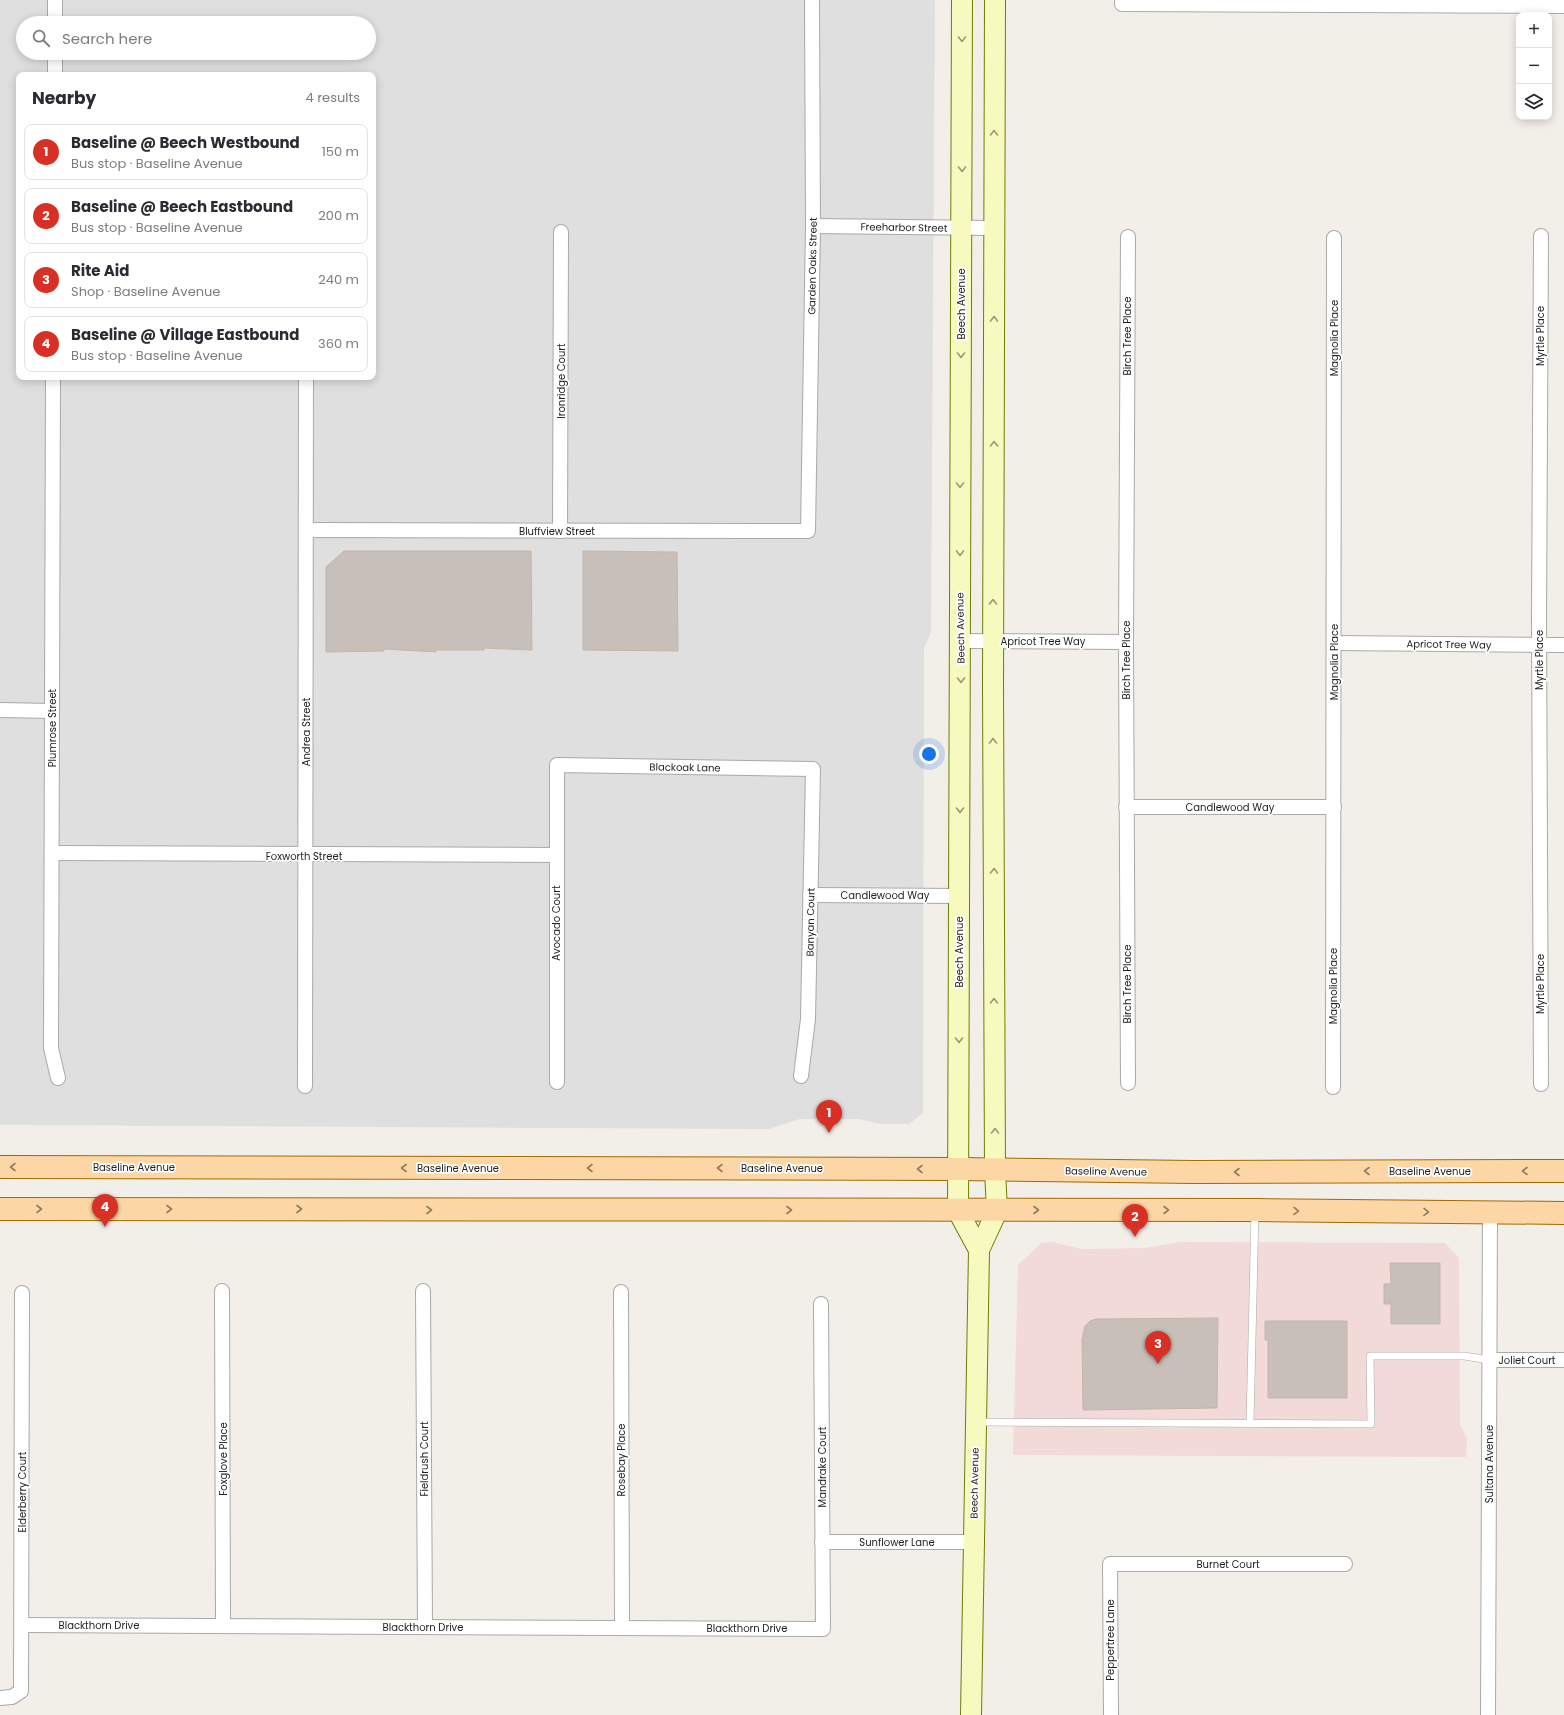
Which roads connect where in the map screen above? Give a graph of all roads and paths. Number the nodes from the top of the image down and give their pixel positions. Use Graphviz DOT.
graph roads {
  1 [pos="55,0"];
  2 [pos="812,0"];
  3 [pos="962,0"];
  4 [pos="995,0"];
  5 [pos="1122,2"];
  6 [pos="1327,2"];
  7 [pos="1535,3"];
  8 [pos="1564,6"];
  9 [pos="55,16"];
  10 [pos="55,60"];
  11 [pos="55,72"];
  12 [pos="813,226"];
  13 [pos="962,228"];
  14 [pos="994,228"];
  15 [pos="561,232"];
  16 [pos="1541,236"];
  17 [pos="1128,237"];
  18 [pos="1334,238"];
  19 [pos="53,380"];
  20 [pos="306,380"];
  21 [pos="306,530"];
  22 [pos="560,530"];
  23 [pos="808,531"];
  24 [pos="960,641"];
  25 [pos="994,641"];
  26 [pos="1126,642"];
  27 [pos="1334,643"];
  28 [pos="1539,645"];
  29 [pos="1564,645"];
  30 [pos="0,710"];
  31 [pos="52,711"];
  32 [pos="557,765"];
  33 [pos="813,769"];
  34 [pos="1126,807"];
  35 [pos="1334,807"];
  36 [pos="52,853"];
  37 [pos="306,856"];
  38 [pos="556,856"];
  39 [pos="810,895"];
  40 [pos="960,896"];
  41 [pos="801,1076"];
  42 [pos="58,1078"];
  43 [pos="556,1082"];
  44 [pos="1128,1083"];
  45 [pos="1540,1084"];
  46 [pos="305,1086"];
  47 [pos="1333,1087"];
  48 [pos="0,1167"];
  49 [pos="959,1169"];
  50 [pos="995,1170"];
  51 [pos="1564,1171"];
  52 [pos="0,1209"];
  53 [pos="1255,1210"];
  54 [pos="958,1211"];
  55 [pos="997,1211"];
  56 [pos="1564,1212"];
  57 [pos="1490,1213"];
  58 [pos="979,1250"];
  59 [pos="222,1291"];
  60 [pos="423,1291"];
  61 [pos="621,1292"];
  62 [pos="22,1293"];
  63 [pos="821,1304"];
  64 [pos="1490,1360"];
  65 [pos="1564,1360"];
  66 [pos="975,1422"];
  67 [pos="1250,1423"];
  68 [pos="822,1542"];
  69 [pos="973,1542"];
  70 [pos="1110,1564"];
  71 [pos="1345,1564"];
  72 [pos="22,1625"];
  73 [pos="223,1626"];
  74 [pos="425,1627"];
  75 [pos="622,1628"];
  76 [pos="823,1629"];
  77 [pos="0,1698"];
  78 [pos="971,1715"];
  79 [pos="1111,1715"];
  80 [pos="1488,1715"];
  1 -- 9 [label="street"];
  2 -- 12 [label="street, Garden Oaks Street"];
  3 -- 13 [label="main road, Beech Avenue, one-way"];
  14 -- 4 [label="main road, Beech Avenue, one-way"];
  5 -- 6 [label="street"];
  6 -- 7 [label="street"];
  7 -- 8 [label="street"];
  10 -- 11 [label="street"];
  12 -- 13 [label="street, Freeharbor Street"];
  12 -- 23 [label="street, Garden Oaks Street"];
  13 -- 14 [label="street, Freeharbor Street"];
  13 -- 24 [label="main road, Beech Avenue, one-way"];
  25 -- 14 [label="main road, Beech Avenue, one-way"];
  15 -- 22 [label="street, Ironridge Court"];
  16 -- 28 [label="street, Myrtle Place"];
  17 -- 26 [label="street, Birch Tree Place"];
  18 -- 27 [label="street, Magnolia Place"];
  19 -- 31 [label="street, Plumrose Street"];
  20 -- 21 [label="street, Andrea Street"];
  21 -- 22 [label="street, Bluffview Street"];
  21 -- 37 [label="street, Andrea Street"];
  22 -- 23 [label="street, Bluffview Street"];
  24 -- 25 [label="street, Apricot Tree Way"];
  24 -- 40 [label="main road, Beech Avenue, one-way"];
  25 -- 26 [label="street, Apricot Tree Way"];
  50 -- 25 [label="main road, Beech Avenue, one-way"];
  26 -- 34 [label="street, Birch Tree Place"];
  27 -- 28 [label="street, Apricot Tree Way"];
  27 -- 35 [label="street, Magnolia Place"];
  28 -- 29 [label="street, Apricot Tree Way"];
  28 -- 45 [label="street, Myrtle Place"];
  30 -- 31 [label="street"];
  31 -- 36 [label="street, Plumrose Street"];
  32 -- 33 [label="street, Blackoak Lane"];
  32 -- 38 [label="street, Avocado Court"];
  33 -- 39 [label="street, Banyan Court"];
  34 -- 35 [label="street, Candlewood Way"];
  34 -- 44 [label="street, Birch Tree Place"];
  35 -- 47 [label="street, Magnolia Place"];
  36 -- 37 [label="street, Foxworth Street"];
  36 -- 42 [label="street, Plumrose Street"];
  37 -- 38 [label="street, Foxworth Street"];
  37 -- 46 [label="street, Andrea Street"];
  38 -- 43 [label="street, Avocado Court"];
  39 -- 40 [label="street, Candlewood Way"];
  39 -- 41 [label="street, Banyan Court"];
  40 -- 49 [label="main road, Beech Avenue, one-way"];
  49 -- 48 [label="main road, Baseline Avenue, one-way"];
  49 -- 50 [label="main road, Baseline Avenue"];
  49 -- 54 [label="main road, Beech Avenue"];
  51 -- 50 [label="main road, Baseline Avenue, one-way"];
  50 -- 55 [label="main road, Beech Avenue"];
  52 -- 54 [label="main road, one-way"];
  55 -- 53 [label="main road, one-way"];
  53 -- 57 [label="main road, one-way"];
  53 -- 67 [label="lane"];
  54 -- 55 [label="main road"];
  54 -- 58 [label="main road, Beech Avenue"];
  55 -- 58 [label="main road, Beech Avenue"];
  56 -- 57 [label="main road"];
  57 -- 64 [label="street, Sultana Avenue"];
  58 -- 66 [label="main road, Beech Avenue"];
  59 -- 73 [label="street, Foxglove Place"];
  60 -- 74 [label="street, Fieldrush Court"];
  61 -- 75 [label="street, Rosebay Place"];
  62 -- 72 [label="street, Elderberry Court"];
  63 -- 68 [label="street, Mandrake Court"];
  64 -- 65 [label="street, Joliet Court"];
  64 -- 67 [label="lane"];
  64 -- 80 [label="street, Sultana Avenue"];
  66 -- 67 [label="lane"];
  66 -- 69 [label="main road, Beech Avenue"];
  68 -- 69 [label="street, Sunflower Lane"];
  68 -- 76 [label="street, Mandrake Court"];
  69 -- 78 [label="main road, Beech Avenue"];
  70 -- 71 [label="street, Burnet Court"];
  70 -- 79 [label="street, Peppertree Lane"];
  72 -- 73 [label="street, Blackthorn Drive"];
  72 -- 77 [label="street, Elderberry Court"];
  73 -- 74 [label="street, Blackthorn Drive"];
  74 -- 75 [label="street, Blackthorn Drive"];
  75 -- 76 [label="street, Blackthorn Drive"];
}
